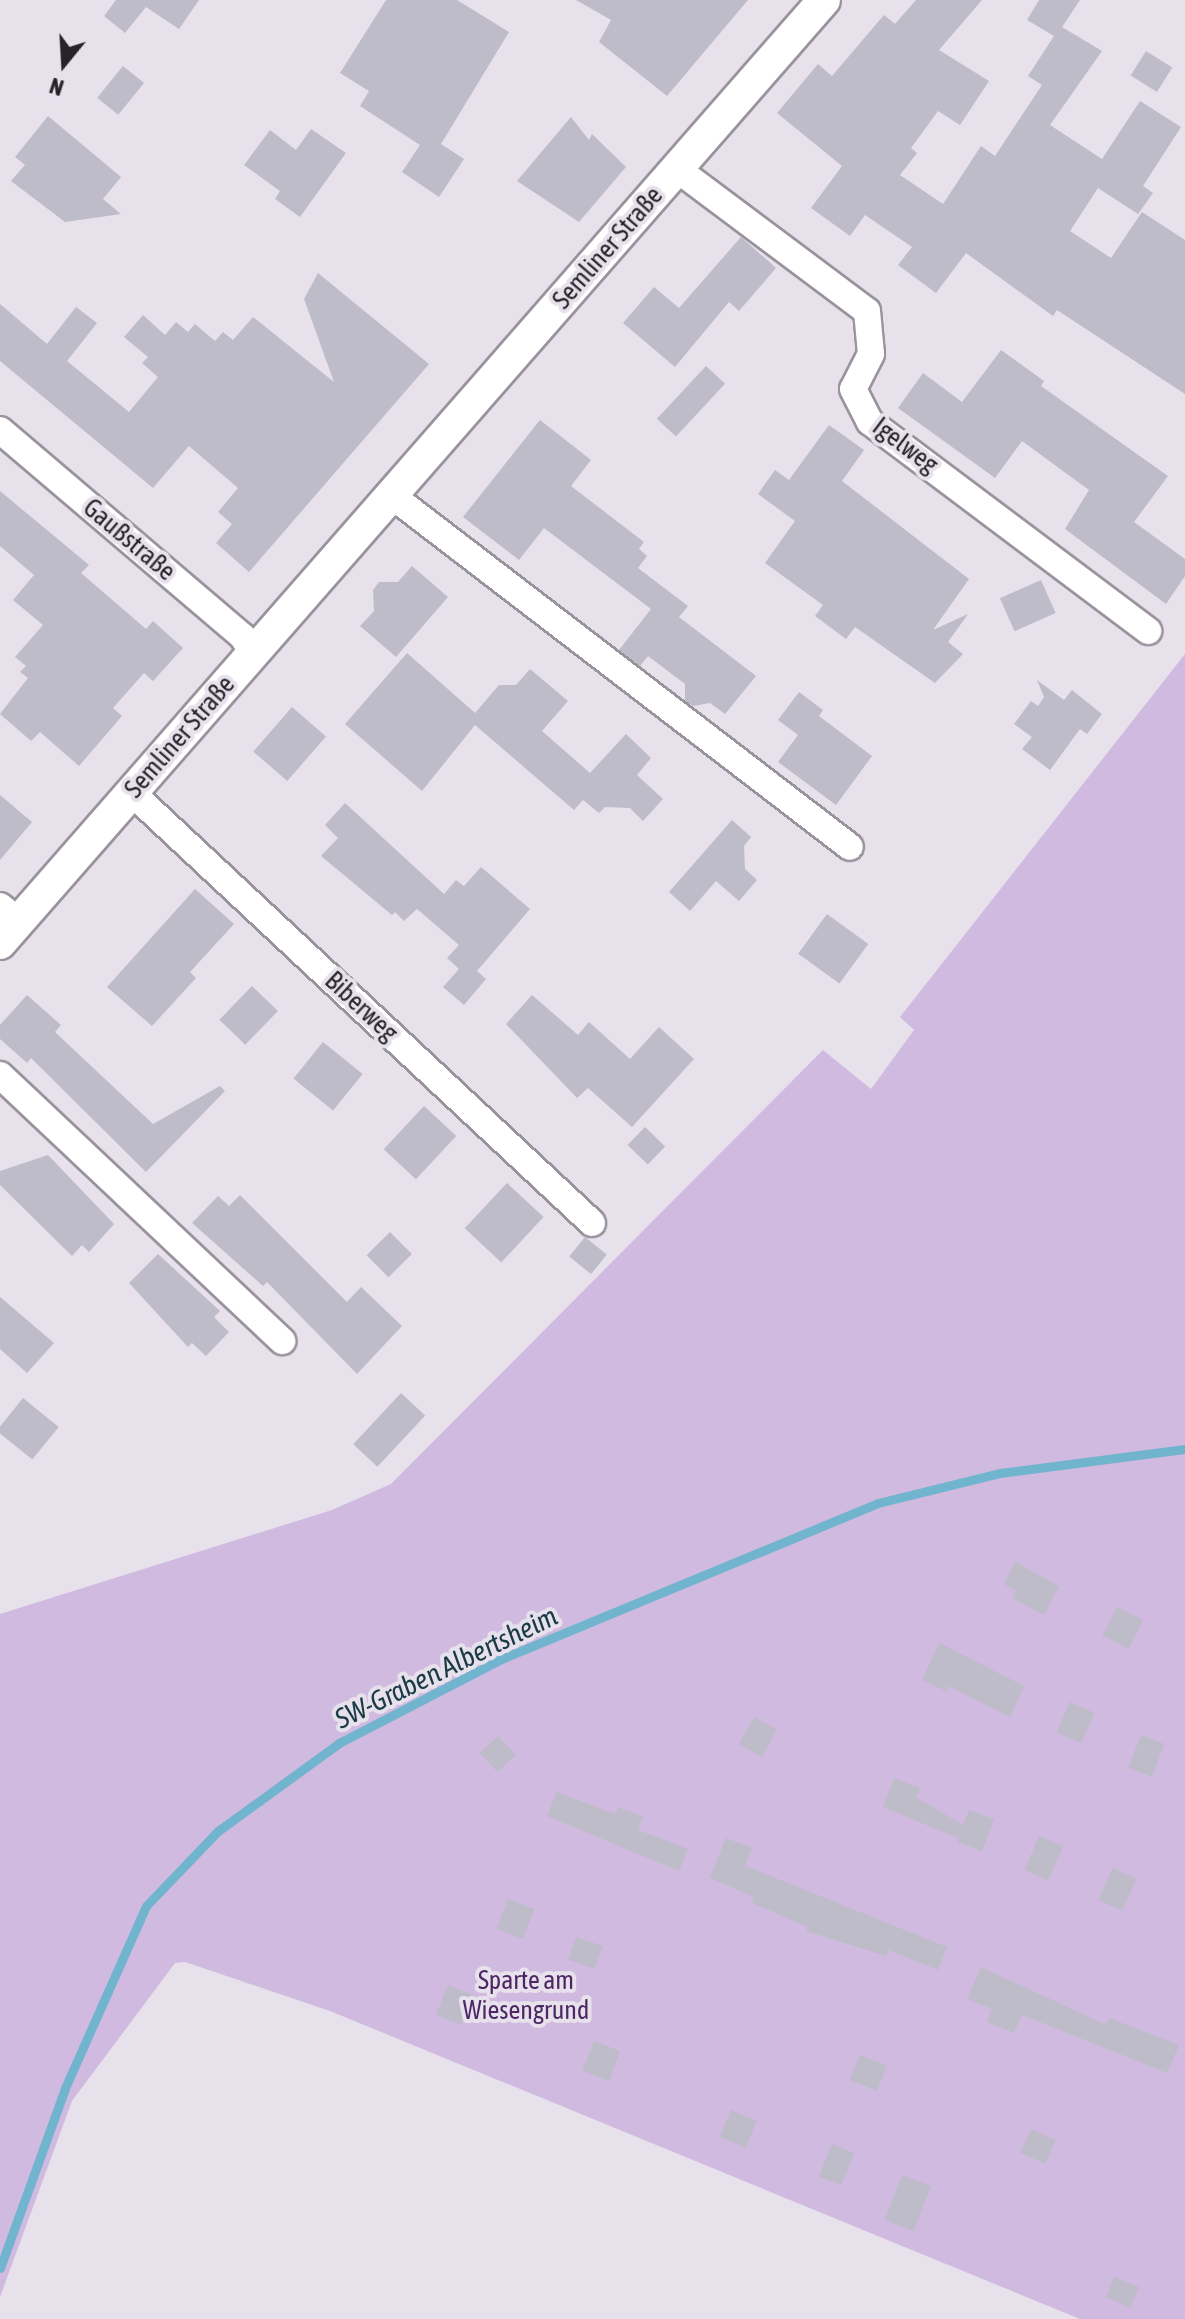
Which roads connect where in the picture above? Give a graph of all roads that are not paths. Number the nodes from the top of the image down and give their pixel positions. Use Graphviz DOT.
graph roads {
  1 [pos="824,0"];
  2 [pos="677,169"];
  3 [pos="0,430"];
  4 [pos="391,495"];
  5 [pos="1148,631"];
  6 [pos="254,653"];
  7 [pos="131,792"];
  8 [pos="850,847"];
  9 [pos="6,923"];
  10 [pos="0,1075"];
  11 [pos="592,1223"];
  12 [pos="282,1341"];
  1 -- 2 [label="street, Semliner Straße"];
  2 -- 4 [label="street, Semliner Straße"];
  2 -- 5 [label="street, Igelweg"];
  3 -- 6 [label="street, Gaußstraße"];
  4 -- 6 [label="street, Semliner Straße"];
  4 -- 8 [label="street"];
  6 -- 7 [label="street, Semliner Straße"];
  7 -- 9 [label="street, Semliner Straße"];
  7 -- 11 [label="street, Biberweg"];
  10 -- 12 [label="street"];
}
